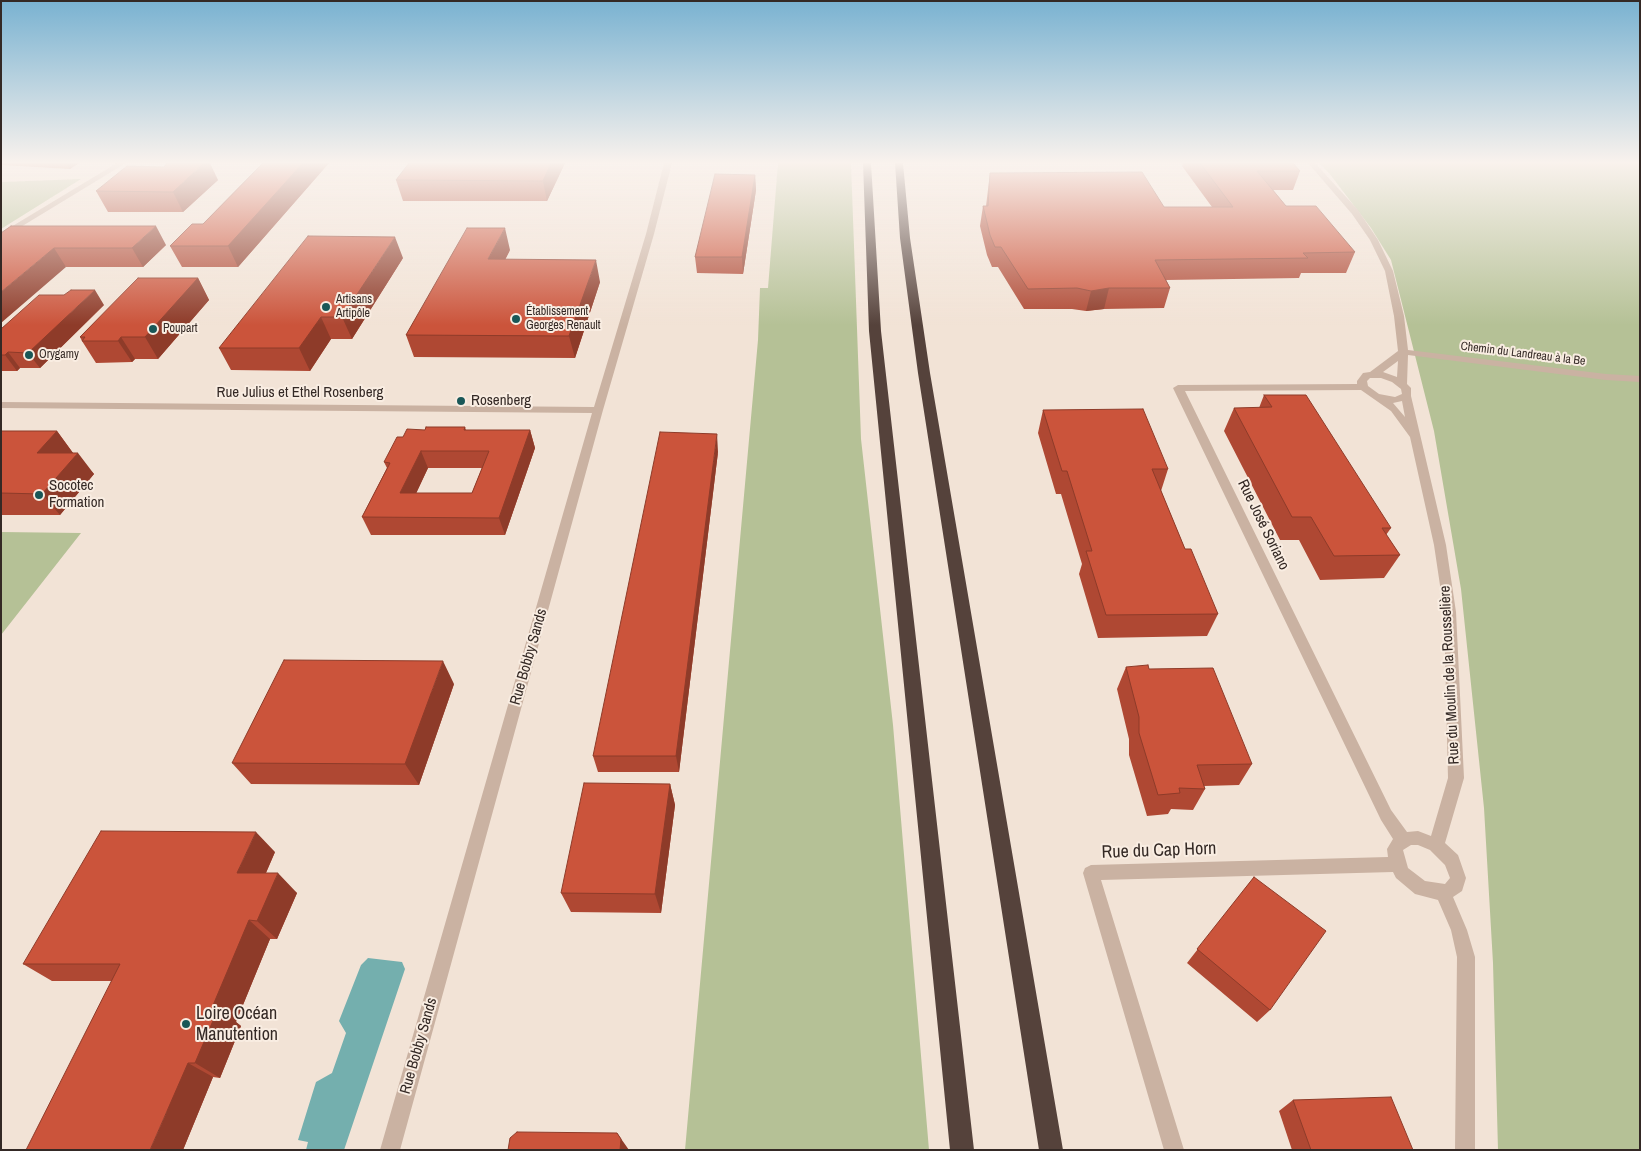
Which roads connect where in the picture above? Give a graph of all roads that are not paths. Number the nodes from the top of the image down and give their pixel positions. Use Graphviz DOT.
graph roads {
  1 [pos="35,217"];
  2 [pos="654,217"];
  3 [pos="869,217"];
  4 [pos="903,217"];
  5 [pos="1358,217"];
  6 [pos="1,237"];
  7 [pos="1402,352"];
  8 [pos="1374,374"];
  9 [pos="1640,379"];
  10 [pos="1402,384"];
  11 [pos="1363,387"];
  12 [pos="1406,396"];
  13 [pos="1381,398"];
  14 [pos="1,405"];
  15 [pos="598,410"];
  16 [pos="1418,446"];
  17 [pos="1403,840"];
  18 [pos="1436,845"];
  19 [pos="1397,864"];
  20 [pos="1443,893"];
  21 [pos="390,1150"];
  22 [pos="962,1150"];
  23 [pos="1051,1150"];
  24 [pos="1174,1150"];
  25 [pos="1465,1150"];
  1 -- 6 [label="street"];
  2 -- 15 [label="street, Rue Bobby Sands"];
  3 -- 22 [label="highway"];
  4 -- 23 [label="highway"];
  5 -- 7 [label="street"];
  7 -- 8 [label="street"];
  7 -- 9 [label="street, Chemin du Landreau à la Be"];
  7 -- 10 [label="street, Rue du Moulin de la Rousselière"];
  8 -- 10 [label="street"];
  8 -- 11 [label="street"];
  10 -- 12 [label="street, Rue du Moulin de la Rousselière"];
  11 -- 13 [label="street"];
  11 -- 17 [label="street, Rue José Soriano"];
  12 -- 13 [label="street"];
  12 -- 16 [label="street, Rue du Moulin de la Rousselière"];
  13 -- 16 [label="street"];
  14 -- 15 [label="street, Rue Julius et Ethel Rosenberg"];
  15 -- 21 [label="street, Rue Bobby Sands"];
  16 -- 18 [label="street, Rue du Moulin de la Rousselière"];
  17 -- 18 [label="street"];
  17 -- 19 [label="street"];
  18 -- 20 [label="street"];
  19 -- 20 [label="street"];
  19 -- 24 [label="street, Rue du Cap Horn"];
  20 -- 25 [label="street"];
}
